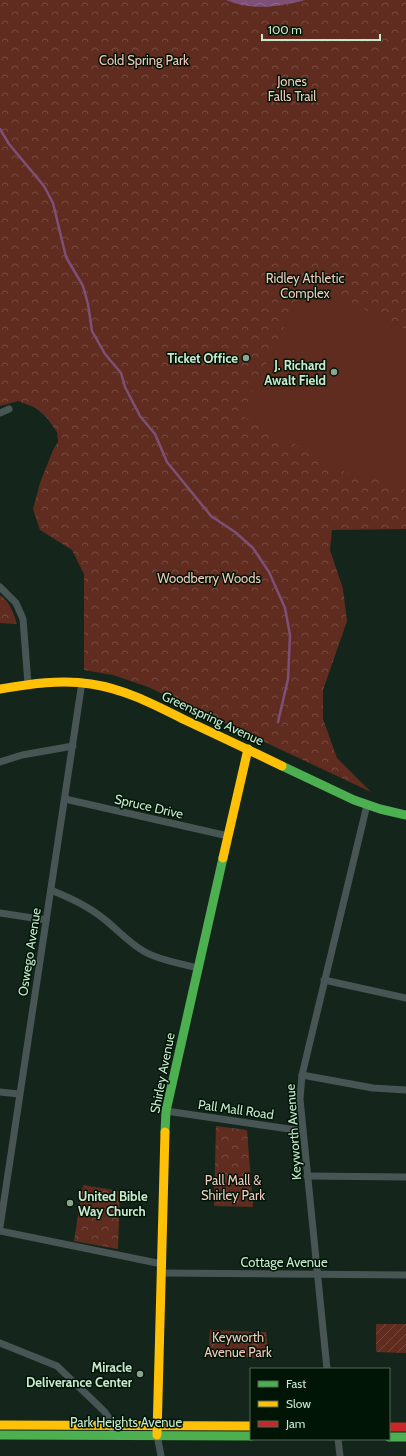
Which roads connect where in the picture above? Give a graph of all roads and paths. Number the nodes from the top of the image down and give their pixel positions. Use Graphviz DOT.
graph roads {
  1 [pos="9,409"];
  2 [pos="0,413"];
  3 [pos="0,587"];
  4 [pos="82,682"];
  5 [pos="28,684"];
  6 [pos="0,689"];
  7 [pos="73,746"];
  8 [pos="248,749"];
  9 [pos="0,762"];
  10 [pos="64,799"];
  11 [pos="367,805"];
  12 [pos="406,815"];
  13 [pos="228,836"];
  14 [pos="50,890"];
  15 [pos="0,913"];
  16 [pos="46,920"];
  17 [pos="198,968"];
  18 [pos="324,980"];
  19 [pos="406,998"];
  20 [pos="302,1075"];
  21 [pos="406,1090"];
  22 [pos="0,1092"];
  23 [pos="19,1094"];
  24 [pos="166,1111"];
  25 [pos="303,1131"];
  26 [pos="307,1176"];
  27 [pos="406,1177"];
  28 [pos="0,1226"];
  29 [pos="0,1232"];
  30 [pos="162,1269"];
  31 [pos="317,1274"];
  32 [pos="406,1275"];
  33 [pos="0,1343"];
  34 [pos="327,1368"];
  35 [pos="0,1425"];
  36 [pos="112,1426"];
  37 [pos="250,1426"];
  38 [pos="390,1426"];
  39 [pos="406,1427"];
  40 [pos="157,1430"];
  41 [pos="0,1435"];
  42 [pos="112,1435"];
  43 [pos="250,1436"];
  44 [pos="390,1437"];
  45 [pos="406,1437"];
  46 [pos="338,1440"];
  47 [pos="161,1456"];
  48 [pos="340,1456"];
  1 -- 2 [label="street"];
  3 -- 5 [label="street"];
  4 -- 5 [label="main road, Greenspring Avenue"];
  4 -- 7 [label="street, Oswego Avenue"];
  4 -- 8 [label="main road, Greenspring Avenue"];
  5 -- 6 [label="main road, Greenspring Avenue"];
  7 -- 9 [label="street"];
  7 -- 10 [label="street, Oswego Avenue"];
  8 -- 11 [label="main road, Greenspring Avenue"];
  8 -- 13 [label="main road, Shirley Avenue"];
  10 -- 13 [label="street, Spruce Drive"];
  10 -- 14 [label="street, Oswego Avenue"];
  11 -- 12 [label="main road, Greenspring Avenue"];
  11 -- 18 [label="street, Keyworth Avenue"];
  13 -- 17 [label="main road, Shirley Avenue"];
  14 -- 16 [label="street, Oswego Avenue"];
  14 -- 17 [label="street"];
  15 -- 16 [label="street"];
  16 -- 23 [label="street, Oswego Avenue"];
  17 -- 24 [label="main road, Shirley Avenue"];
  18 -- 19 [label="street"];
  18 -- 20 [label="street, Keyworth Avenue"];
  20 -- 21 [label="street"];
  20 -- 25 [label="street, Keyworth Avenue"];
  22 -- 23 [label="street"];
  23 -- 28 [label="street, Oswego Avenue"];
  24 -- 25 [label="street, Pall Mall Road"];
  24 -- 30 [label="main road, Shirley Avenue"];
  25 -- 26 [label="street, Keyworth Avenue"];
  26 -- 27 [label="street"];
  26 -- 31 [label="street, Keyworth Avenue"];
  29 -- 30 [label="street, Cottage Avenue"];
  30 -- 31 [label="street, Cottage Avenue"];
  30 -- 40 [label="main road, Shirley Avenue"];
  31 -- 32 [label="street, Cottage Avenue"];
  31 -- 34 [label="street, Keyworth Avenue"];
  33 -- 36 [label="street"];
  35 -- 36 [label="main road, Park Heights Avenue"];
  36 -- 40 [label="main road, Park Heights Avenue"];
  36 -- 42 [label="street"];
  37 -- 40 [label="main road, Park Heights Avenue"];
  38 -- 39 [label="main road"];
  40 -- 42 [label="main road, Park Heights Avenue"];
  40 -- 43 [label="main road, Park Heights Avenue"];
  40 -- 47 [label="street, Shirley Avenue"];
  41 -- 42 [label="main road, Park Heights Avenue"];
  44 -- 45 [label="main road"];
  46 -- 48 [label="street"];
}
